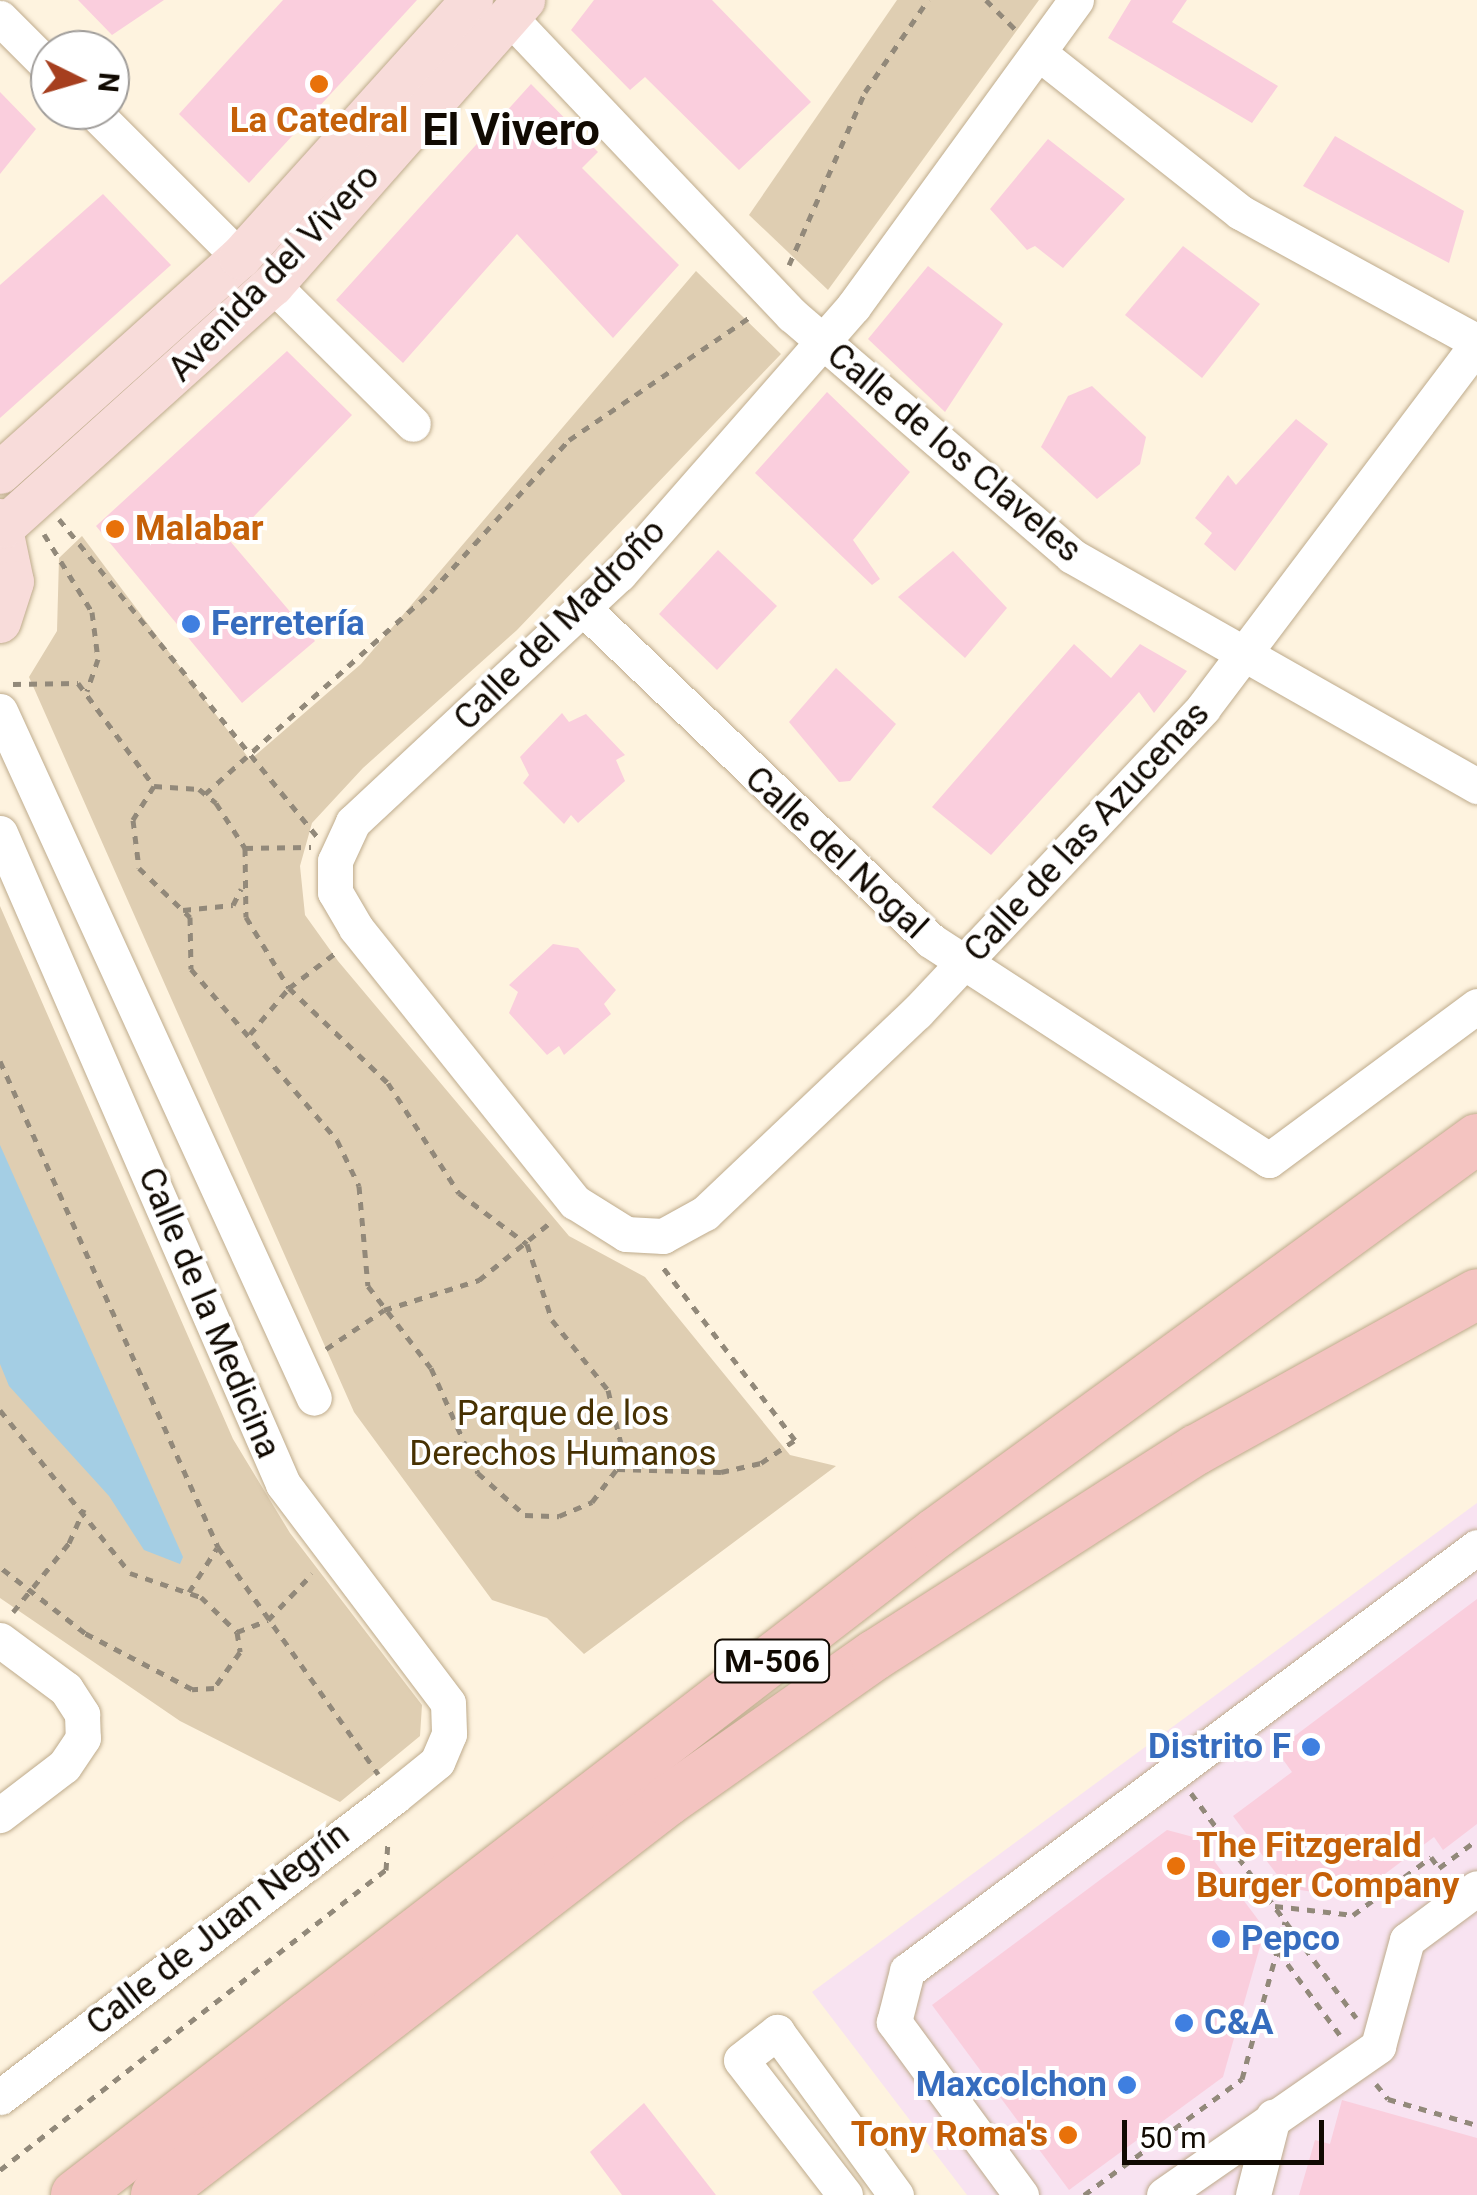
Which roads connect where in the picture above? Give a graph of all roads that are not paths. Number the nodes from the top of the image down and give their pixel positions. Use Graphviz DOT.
graph roads {
  1 [pos="472,0"];
  2 [pos="1076,0"];
  3 [pos="518,10"];
  4 [pos="0,18"];
  5 [pos="30,48"];
  6 [pos="1040,54"];
  7 [pos="112,130"];
  8 [pos="256,272"];
  9 [pos="822,342"];
  10 [pos="1477,344"];
  11 [pos="413,424"];
  12 [pos="13,505"];
  13 [pos="584,608"];
  14 [pos="0,622"];
  15 [pos="1244,659"];
  16 [pos="0,711"];
  17 [pos="1477,786"];
  18 [pos="0,833"];
  19 [pos="962,966"];
  20 [pos="1477,978"];
  21 [pos="1477,1006"];
  22 [pos="1477,1139"];
  23 [pos="1258,1153"];
  24 [pos="632,1234"];
  25 [pos="1477,1294"];
  26 [pos="314,1398"];
  27 [pos="1477,1547"];
  28 [pos="0,1640"];
  29 [pos="436,1762"];
  30 [pos="0,1815"];
  31 [pos="1477,1888"];
  32 [pos="322,2068"];
  33 [pos="0,2097"];
  34 [pos="1273,2116"];
  35 [pos="76,2195"];
  36 [pos="156,2195"];
  37 [pos="195,2195"];
  38 [pos="846,2195"];
  39 [pos="896,2195"];
  40 [pos="1021,2195"];
  41 [pos="1164,2195"];
  42 [pos="1252,2195"];
  1 -- 8 [label="main road, Avenida del Vivero"];
  2 -- 6 [label="street, Calle del Madroño"];
  3 -- 8 [label="main road, Avenida del Vivero"];
  3 -- 9 [label="street, Calle de los Claveles"];
  4 -- 5 [label="street"];
  6 -- 9 [label="street, Calle del Madroño"];
  6 -- 10 [label="street"];
  7 -- 8 [label="street"];
  8 -- 11 [label="street"];
  8 -- 12 [label="main road, Avenida del Vivero"];
  9 -- 13 [label="street, Calle del Madroño"];
  9 -- 15 [label="street, Calle de los Claveles"];
  10 -- 15 [label="street, Calle de las Azucenas"];
  12 -- 14 [label="main road"];
  13 -- 19 [label="street, Calle del Nogal"];
  13 -- 24 [label="street, Calle del Madroño"];
  15 -- 17 [label="street, Calle de los Claveles"];
  15 -- 19 [label="street, Calle de las Azucenas"];
  16 -- 26 [label="street, Calle de la Medicina"];
  18 -- 29 [label="street, Calle de la Medicina"];
  19 -- 23 [label="street, Calle del Nogal"];
  19 -- 24 [label="street, Calle de las Azucenas"];
  20 -- 23 [label="street"];
  21 -- 23 [label="street"];
  22 -- 35 [label="highway, M-506"];
  25 -- 32 [label="highway, M-506"];
  27 -- 40 [label="street"];
  28 -- 30 [label="street"];
  29 -- 33 [label="street, Calle de Juan Negrín"];
  31 -- 34 [label="street"];
  32 -- 36 [label="highway, M-506"];
  32 -- 37 [label="highway"];
  34 -- 41 [label="street"];
  34 -- 42 [label="street"];
  38 -- 39 [label="street"];
}
